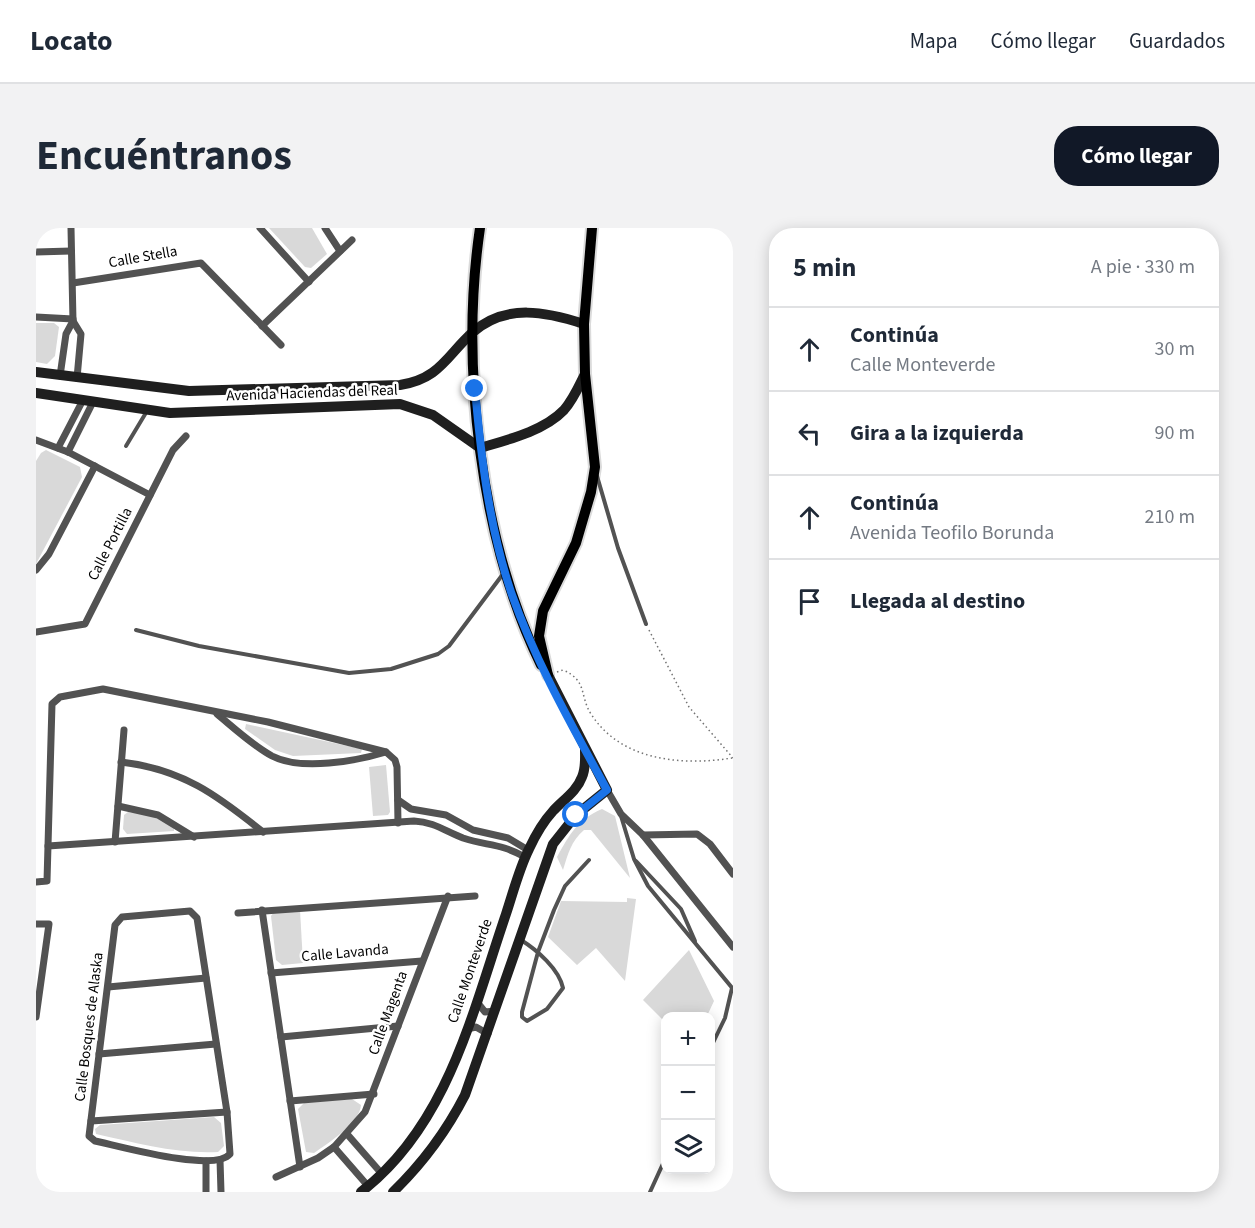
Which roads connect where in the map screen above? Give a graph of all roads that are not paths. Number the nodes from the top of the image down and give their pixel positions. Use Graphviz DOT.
graph roads {
  1 [pos="71,228"];
  2 [pos="260,228"];
  3 [pos="325,228"];
  4 [pos="480,228"];
  5 [pos="592,228"];
  6 [pos="352,240"];
  7 [pos="71,251"];
  8 [pos="340,251"];
  9 [pos="36,252"];
  10 [pos="309,282"];
  11 [pos="73,283"];
  12 [pos="36,317"];
  13 [pos="73,320"];
  14 [pos="584,324"];
  15 [pos="262,326"];
  16 [pos="474,331"];
  17 [pos="281,345"];
  18 [pos="64,349"];
  19 [pos="79,350"];
  20 [pos="36,372"];
  21 [pos="585,374"];
  22 [pos="60,376"];
  23 [pos="76,378"];
  24 [pos="258,390"];
  25 [pos="36,393"];
  26 [pos="88,401"];
  27 [pos="147,410"];
  28 [pos="258,410"];
  29 [pos="75,418"];
  30 [pos="84,422"];
  31 [pos="186,436"];
  32 [pos="37,443"];
  33 [pos="126,446"];
  34 [pos="58,448"];
  35 [pos="480,448"];
  36 [pos="68,452"];
  37 [pos="94,466"];
  38 [pos="595,467"];
  39 [pos="150,495"];
  40 [pos="36,570"];
  41 [pos="505,571"];
  42 [pos="646,624"];
  43 [pos="136,630"];
  44 [pos="36,633"];
  45 [pos="548,675"];
  46 [pos="217,714"];
  47 [pos="124,730"];
  48 [pos="585,749"];
  49 [pos="386,752"];
  50 [pos="121,762"];
  51 [pos="607,790"];
  52 [pos="398,800"];
  53 [pos="118,806"];
  54 [pos="621,814"];
  55 [pos="398,824"];
  56 [pos="263,832"];
  57 [pos="643,835"];
  58 [pos="194,837"];
  59 [pos="115,842"];
  60 [pos="48,846"];
  61 [pos="527,853"];
  62 [pos="634,859"];
  63 [pos="589,860"];
  64 [pos="733,874"];
  65 [pos="36,882"];
  66 [pos="448,896"];
  67 [pos="475,896"];
  68 [pos="262,910"];
  69 [pos="238,913"];
  70 [pos="36,924"];
  71 [pos="520,940"];
  72 [pos="696,943"];
  73 [pos="733,947"];
  74 [pos="538,952"];
  75 [pos="422,961"];
  76 [pos="271,973"];
  77 [pos="206,978"];
  78 [pos="108,987"];
  79 [pos="732,988"];
  80 [pos="37,991"];
  81 [pos="477,1002"];
  82 [pos="496,1010"];
  83 [pos="36,1017"];
  84 [pos="398,1026"];
  85 [pos="467,1029"];
  86 [pos="488,1034"];
  87 [pos="281,1037"];
  88 [pos="715,1040"];
  89 [pos="216,1044"];
  90 [pos="99,1054"];
  91 [pos="374,1094"];
  92 [pos="290,1101"];
  93 [pos="227,1112"];
  94 [pos="91,1121"];
  95 [pos="347,1134"];
  96 [pos="334,1146"];
  97 [pos="220,1160"];
  98 [pos="206,1161"];
  99 [pos="300,1167"];
  100 [pos="661,1168"];
  101 [pos="382,1174"];
  102 [pos="276,1177"];
  103 [pos="364,1189"];
  104 [pos="206,1192"];
  105 [pos="221,1192"];
  106 [pos="393,1192"];
  107 [pos="650,1192"];
  1 -- 7 [label="street"];
  2 -- 10 [label="street"];
  3 -- 8 [label="street"];
  4 -- 16 [label="main road"];
  5 -- 14 [label="main road"];
  6 -- 8 [label="street"];
  7 -- 9 [label="street"];
  7 -- 11 [label="street"];
  8 -- 10 [label="street"];
  10 -- 15 [label="street"];
  11 -- 13 [label="street"];
  11 -- 15 [label="street, Calle Stella"];
  12 -- 13 [label="street"];
  13 -- 18 [label="street"];
  13 -- 19 [label="street"];
  14 -- 16 [label="main road, Avenida Haciendas del Real"];
  14 -- 21 [label="main road"];
  15 -- 17 [label="street, Calle Stella"];
  16 -- 24 [label="main road, Avenida Haciendas del Real"];
  16 -- 35 [label="main road"];
  18 -- 19 [label="street"];
  18 -- 22 [label="street"];
  19 -- 23 [label="street"];
  20 -- 22 [label="main road, Avenida Haciendas del Real"];
  21 -- 35 [label="main road"];
  21 -- 38 [label="main road"];
  22 -- 23 [label="main road, Avenida Haciendas del Real"];
  23 -- 24 [label="main road, Avenida Haciendas del Real"];
  24 -- 28 [label="main road"];
  25 -- 26 [label="main road, Avenida Haciendas del Real"];
  26 -- 27 [label="main road, Avenida Haciendas del Real"];
  26 -- 29 [label="street"];
  26 -- 30 [label="street"];
  27 -- 28 [label="main road, Avenida Haciendas del Real"];
  27 -- 33 [label="lane"];
  28 -- 35 [label="main road, Avenida Haciendas del Real"];
  29 -- 30 [label="street"];
  29 -- 34 [label="street"];
  30 -- 36 [label="street"];
  31 -- 39 [label="street, Calle Portilla"];
  32 -- 34 [label="street"];
  34 -- 36 [label="street"];
  35 -- 41 [label="main road"];
  36 -- 37 [label="street"];
  37 -- 39 [label="street"];
  37 -- 40 [label="street"];
  38 -- 42 [label="lane"];
  38 -- 45 [label="main road"];
  39 -- 44 [label="street, Calle Portilla"];
  41 -- 43 [label="lane"];
  41 -- 45 [label="main road"];
  45 -- 48 [label="main road"];
  46 -- 49 [label="street"];
  46 -- 49 [label="street"];
  46 -- 60 [label="street"];
  47 -- 50 [label="street"];
  48 -- 51 [label="main road"];
  48 -- 61 [label="main road, Calle Monteverde"];
  49 -- 52 [label="street"];
  50 -- 53 [label="street"];
  50 -- 56 [label="street"];
  51 -- 54 [label="street"];
  51 -- 71 [label="main road"];
  52 -- 55 [label="street"];
  52 -- 61 [label="street"];
  53 -- 58 [label="street"];
  53 -- 59 [label="street"];
  54 -- 57 [label="street"];
  54 -- 62 [label="lane"];
  55 -- 56 [label="street"];
  55 -- 61 [label="street"];
  56 -- 58 [label="street"];
  57 -- 64 [label="street"];
  57 -- 73 [label="street"];
  58 -- 59 [label="street"];
  59 -- 60 [label="street"];
  60 -- 65 [label="street"];
  61 -- 81 [label="main road, Calle Monteverde"];
  62 -- 72 [label="lane"];
  62 -- 72 [label="lane"];
  63 -- 74 [label="lane"];
  66 -- 67 [label="street"];
  66 -- 68 [label="street"];
  66 -- 75 [label="street, Calle Magenta"];
  68 -- 69 [label="street"];
  68 -- 76 [label="street"];
  70 -- 80 [label="street"];
  71 -- 74 [label="lane"];
  71 -- 82 [label="main road"];
  72 -- 79 [label="lane"];
  74 -- 74 [label="lane"];
  75 -- 76 [label="street, Calle Lavanda"];
  75 -- 84 [label="street, Calle Magenta"];
  76 -- 87 [label="street"];
  77 -- 78 [label="street"];
  77 -- 78 [label="street, Calle Bosques de Alaska"];
  77 -- 89 [label="street"];
  78 -- 90 [label="street, Calle Bosques de Alaska"];
  79 -- 88 [label="lane"];
  80 -- 83 [label="street"];
  81 -- 82 [label="street"];
  81 -- 85 [label="main road, Calle Monteverde"];
  82 -- 86 [label="main road"];
  84 -- 87 [label="street"];
  84 -- 91 [label="street, Calle Magenta"];
  85 -- 86 [label="street"];
  85 -- 101 [label="main road, Calle Monteverde"];
  86 -- 106 [label="main road"];
  87 -- 92 [label="street"];
  89 -- 90 [label="street"];
  89 -- 93 [label="street"];
  90 -- 94 [label="street, Calle Bosques de Alaska"];
  91 -- 92 [label="street"];
  91 -- 95 [label="street, Calle Magenta"];
  92 -- 99 [label="street"];
  93 -- 94 [label="street"];
  93 -- 97 [label="street"];
  94 -- 98 [label="street, Calle Bosques de Alaska"];
  95 -- 96 [label="street, Calle Magenta"];
  95 -- 101 [label="street"];
  96 -- 99 [label="street, Calle Magenta"];
  96 -- 103 [label="street"];
  97 -- 98 [label="street"];
  97 -- 105 [label="street"];
  98 -- 104 [label="street"];
  99 -- 102 [label="street, Calle Magenta"];
  100 -- 107 [label="lane"];
  101 -- 103 [label="main road, Calle Monteverde"];
}
